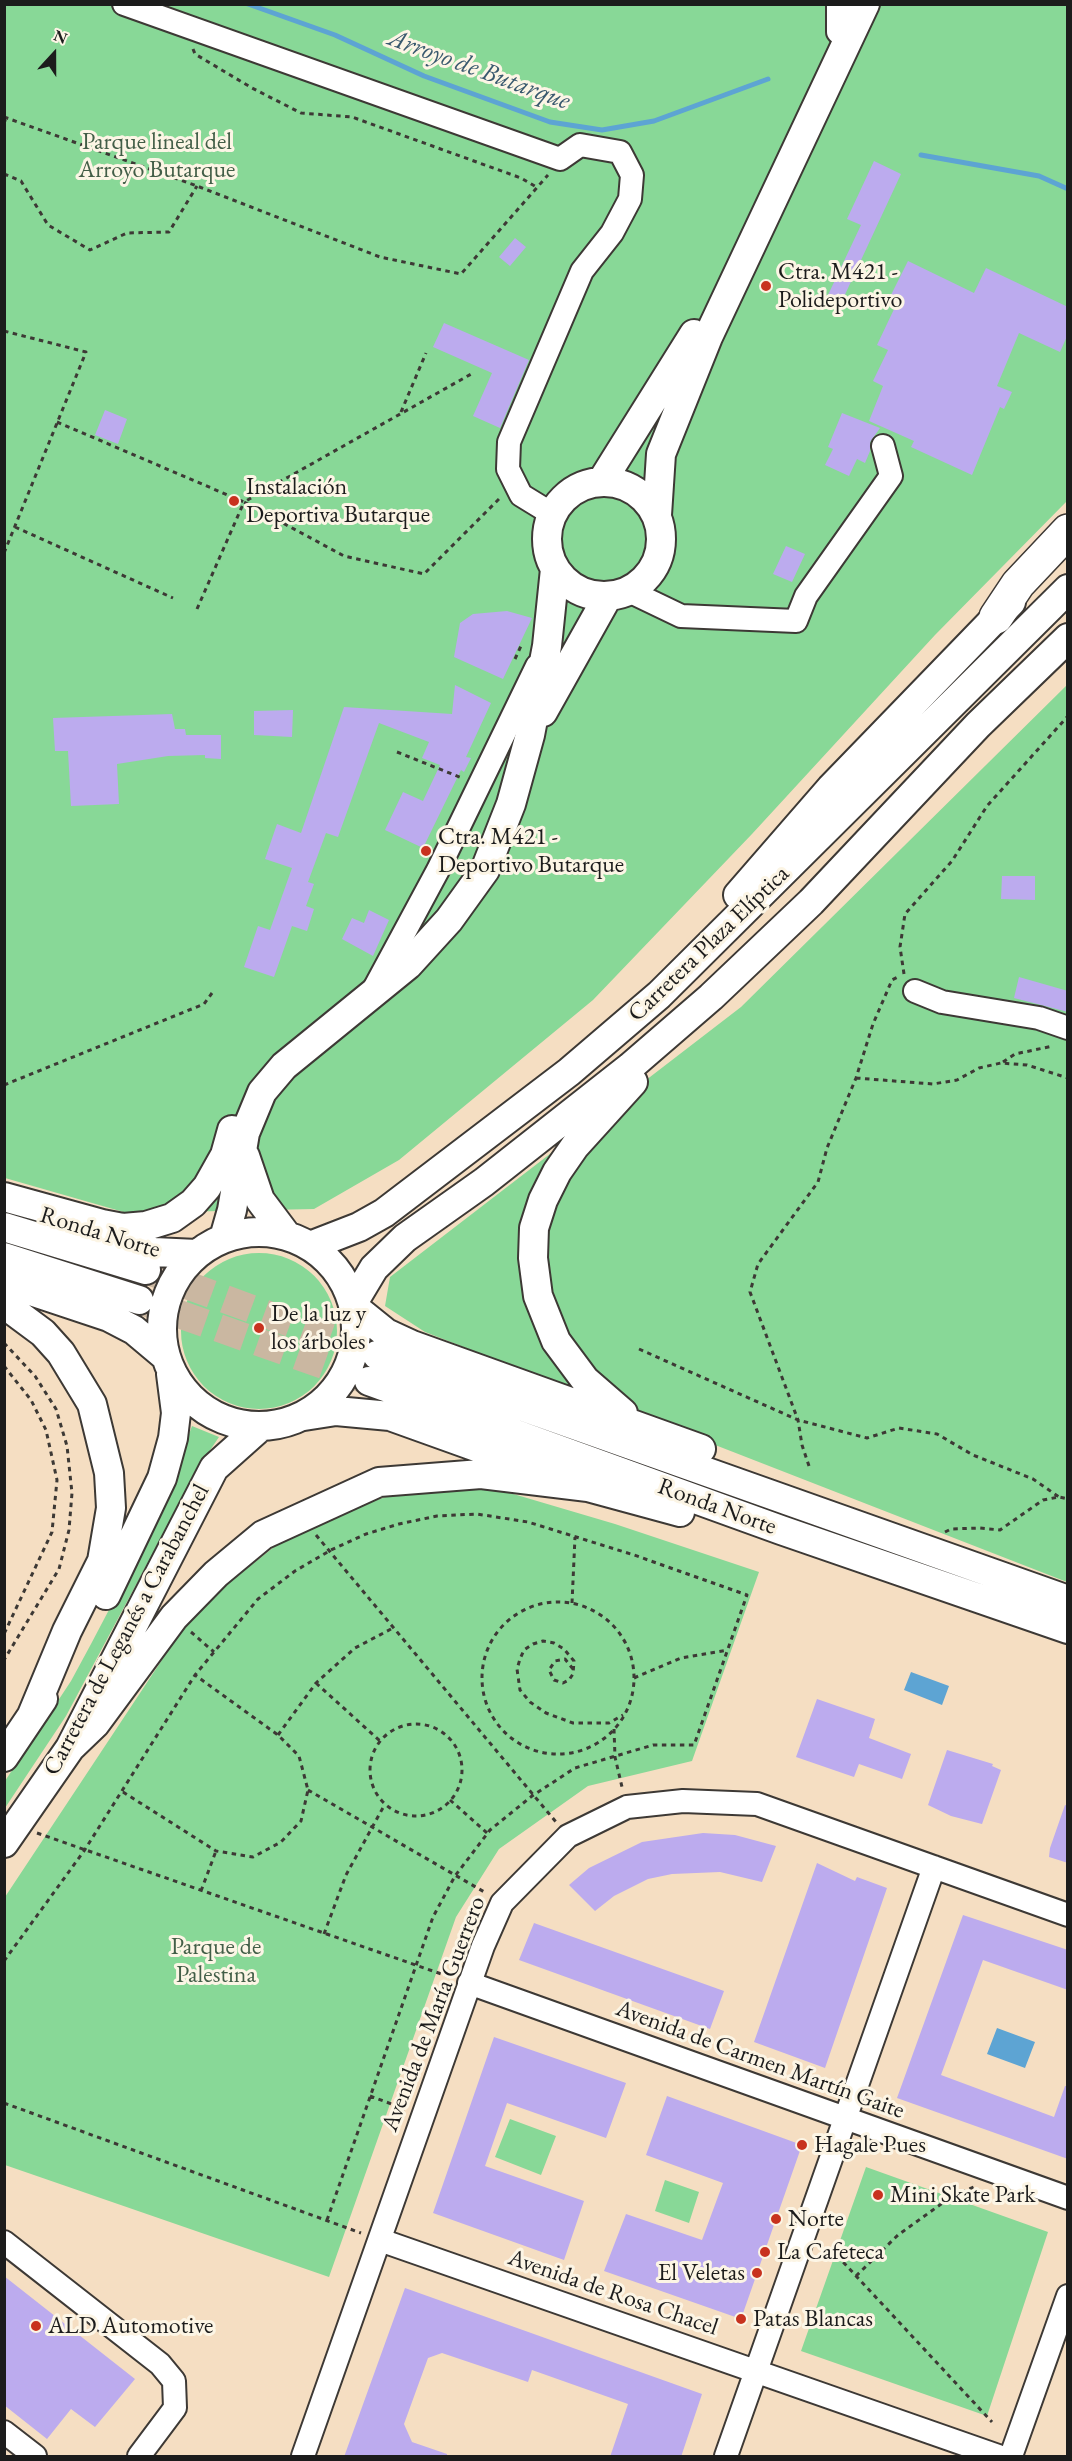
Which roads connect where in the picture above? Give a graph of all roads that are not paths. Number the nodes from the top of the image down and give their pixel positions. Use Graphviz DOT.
graph roads {
  1 [pos="124,4"];
  2 [pos="852,4"];
  3 [pos="865,4"];
  4 [pos="838,18"];
  5 [pos="883,446"];
  6 [pos="602,481"];
  7 [pos="552,514"];
  8 [pos="657,515"];
  9 [pos="1068,531"];
  10 [pos="1068,549"];
  11 [pos="555,569"];
  12 [pos="1068,589"];
  13 [pos="620,594"];
  14 [pos="996,617"];
  15 [pos="1068,638"];
  16 [pos="547,646"];
  17 [pos="530,735"];
  18 [pos="909,982"];
  19 [pos="373,993"];
  20 [pos="659,995"];
  21 [pos="711,996"];
  22 [pos="1063,1037"];
  23 [pos="271,1080"];
  24 [pos="245,1163"];
  25 [pos="4,1197"];
  26 [pos="4,1204"];
  27 [pos="4,1227"];
  28 [pos="224,1238"];
  29 [pos="298,1241"];
  30 [pos="197,1254"];
  31 [pos="4,1257"];
  32 [pos="146,1270"];
  33 [pos="4,1282"];
  34 [pos="139,1300"];
  35 [pos="4,1304"];
  36 [pos="354,1305"];
  37 [pos="168,1364"];
  38 [pos="302,1417"];
  39 [pos="636,1424"];
  40 [pos="260,1427"];
  41 [pos="588,1487"];
  42 [pos="840,1518"];
  43 [pos="781,1530"];
  44 [pos="1068,1600"];
  45 [pos="1068,1629"];
  46 [pos="32,1715"];
  47 [pos="70,1748"];
  48 [pos="4,1757"];
  49 [pos="10,1834"];
  50 [pos="934,1868"];
  51 [pos="1068,1916"];
  52 [pos="469,1983"];
  53 [pos="845,2120"];
  54 [pos="1068,2198"];
  55 [pos="380,2240"];
  56 [pos="4,2242"];
  57 [pos="1068,2296"];
  58 [pos="756,2372"];
  59 [pos="4,2432"];
  60 [pos="35,2457"];
  61 [pos="139,2457"];
  62 [pos="303,2457"];
  63 [pos="726,2457"];
  64 [pos="998,2457"];
  65 [pos="1011,2457"];
  1 -- 7 [label="street"];
  2 -- 4 [label="main road"];
  3 -- 8 [label="main road"];
  4 -- 6 [label="main road"];
  5 -- 13 [label="street"];
  6 -- 7 [label="main road"];
  6 -- 8 [label="main road"];
  7 -- 11 [label="main road"];
  8 -- 13 [label="main road"];
  9 -- 14 [label="highway"];
  10 -- 14 [label="main road"];
  11 -- 13 [label="main road"];
  11 -- 16 [label="main road"];
  12 -- 20 [label="main road, Carretera Plaza Elíptica"];
  13 -- 17 [label="main road"];
  14 -- 20 [label="main road"];
  15 -- 21 [label="main road, Carretera Plaza Elíptica"];
  16 -- 17 [label="main road"];
  16 -- 19 [label="street"];
  17 -- 19 [label="main road"];
  18 -- 22 [label="street"];
  19 -- 23 [label="main road"];
  20 -- 29 [label="main road, Carretera Plaza Elíptica"];
  21 -- 36 [label="main road, Carretera Plaza Elíptica"];
  21 -- 39 [label="main road"];
  23 -- 24 [label="main road"];
  23 -- 25 [label="main road"];
  24 -- 28 [label="main road"];
  24 -- 29 [label="main road"];
  26 -- 30 [label="main road, Ronda Norte"];
  27 -- 32 [label="main road, Ronda Norte"];
  28 -- 29 [label="main road"];
  28 -- 30 [label="main road"];
  29 -- 36 [label="main road"];
  30 -- 37 [label="main road"];
  31 -- 34 [label="main road"];
  33 -- 37 [label="main road"];
  35 -- 46 [label="main road"];
  36 -- 38 [label="main road"];
  36 -- 39 [label="main road"];
  37 -- 40 [label="main road"];
  37 -- 46 [label="main road, Carretera de Leganés a Carabanchel"];
  38 -- 40 [label="main road"];
  38 -- 41 [label="main road"];
  39 -- 42 [label="main road"];
  40 -- 47 [label="main road, Carretera de Leganés a Carabanchel"];
  41 -- 43 [label="main road"];
  41 -- 47 [label="main road"];
  42 -- 43 [label="main road, Ronda Norte"];
  42 -- 44 [label="main road, Ronda Norte"];
  43 -- 45 [label="main road, Ronda Norte"];
  46 -- 48 [label="main road, Carretera de Leganés a Carabanchel"];
  47 -- 49 [label="main road, Carretera de Leganés a Carabanchel"];
  50 -- 51 [label="street, Avenida de María Guerrero"];
  50 -- 52 [label="street, Avenida de María Guerrero"];
  50 -- 53 [label="street"];
  52 -- 53 [label="street, Avenida de Carmen Martín Gaite"];
  52 -- 55 [label="street, Avenida de María Guerrero"];
  53 -- 54 [label="street, Avenida de Carmen Martín Gaite"];
  53 -- 58 [label="street"];
  55 -- 58 [label="street, Avenida de Rosa Chacel"];
  55 -- 62 [label="street, Avenida de María Guerrero"];
  56 -- 61 [label="street"];
  57 -- 65 [label="street"];
  58 -- 63 [label="street"];
  58 -- 64 [label="street, Avenida de Rosa Chacel"];
  59 -- 60 [label="street"];
}
